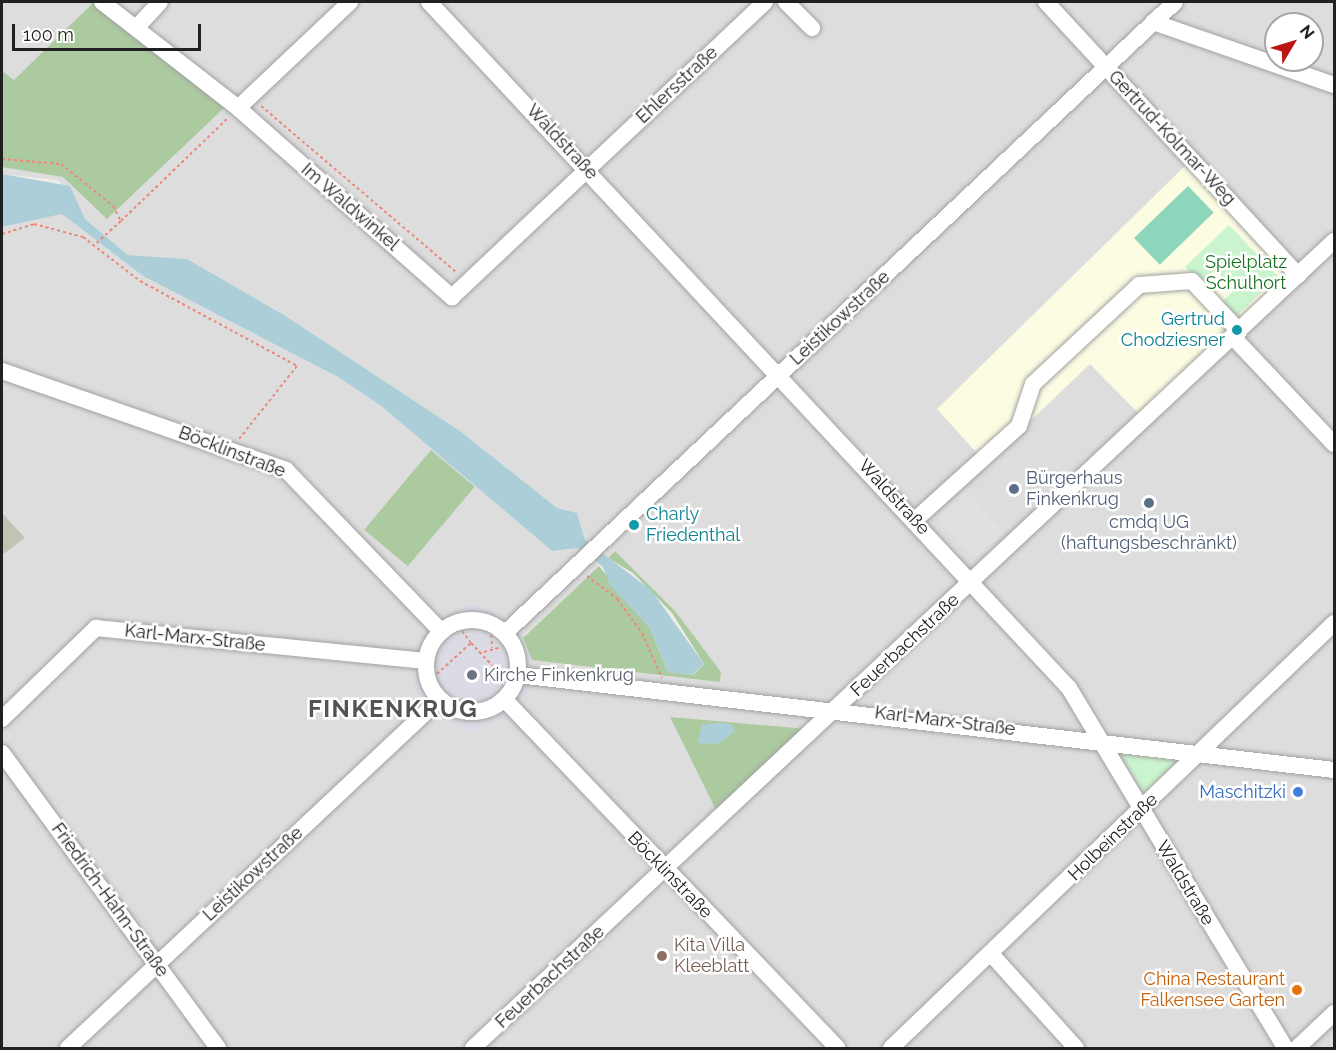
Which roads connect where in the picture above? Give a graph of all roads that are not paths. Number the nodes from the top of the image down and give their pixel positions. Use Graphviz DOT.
graph roads {
  1 [pos="102,2"];
  2 [pos="160,2"];
  3 [pos="350,2"];
  4 [pos="429,2"];
  5 [pos="765,2"];
  6 [pos="786,2"];
  7 [pos="1046,2"];
  8 [pos="1175,2"];
  9 [pos="1153,22"];
  10 [pos="136,28"];
  11 [pos="812,28"];
  12 [pos="1106,66"];
  13 [pos="1335,85"];
  14 [pos="238,108"];
  15 [pos="588,169"];
  16 [pos="1335,241"];
  17 [pos="1298,274"];
  18 [pos="1236,334"];
  19 [pos="2,371"];
  20 [pos="780,375"];
  21 [pos="1335,444"];
  22 [pos="915,519"];
  23 [pos="974,581"];
  24 [pos="1335,623"];
  25 [pos="441,631"];
  26 [pos="509,639"];
  27 [pos="425,661"];
  28 [pos="512,687"];
  29 [pos="439,700"];
  30 [pos="837,708"];
  31 [pos="2,719"];
  32 [pos="1100,742"];
  33 [pos="2,753"];
  34 [pos="1197,755"];
  35 [pos="1335,770"];
  36 [pos="1141,810"];
  37 [pos="664,871"];
  38 [pos="992,955"];
  39 [pos="157,964"];
  40 [pos="1335,1013"];
  41 [pos="68,1048"];
  42 [pos="218,1048"];
  43 [pos="473,1048"];
  44 [pos="837,1048"];
  45 [pos="891,1048"];
  46 [pos="1076,1048"];
  47 [pos="1285,1048"];
  48 [pos="1297,1048"];
  1 -- 10 [label="street, Im Waldwinkel"];
  2 -- 10 [label="street"];
  3 -- 14 [label="street"];
  4 -- 15 [label="street, Waldstraße"];
  5 -- 15 [label="street, Ehlersstraße"];
  6 -- 11 [label="street"];
  7 -- 12 [label="street, Gertrud-Kolmar-Weg"];
  8 -- 9 [label="street, Leistikowstraße"];
  9 -- 12 [label="street, Leistikowstraße"];
  9 -- 13 [label="street"];
  10 -- 14 [label="street, Im Waldwinkel"];
  12 -- 17 [label="street, Gertrud-Kolmar-Weg"];
  12 -- 20 [label="street, Leistikowstraße"];
  14 -- 15 [label="street, Im Waldwinkel"];
  15 -- 20 [label="street, Waldstraße"];
  16 -- 17 [label="street, Feuerbachstraße"];
  17 -- 18 [label="street, Feuerbachstraße"];
  18 -- 21 [label="street"];
  18 -- 22 [label="street"];
  18 -- 23 [label="street, Feuerbachstraße"];
  19 -- 25 [label="street, Böcklinstraße"];
  20 -- 22 [label="street, Waldstraße"];
  20 -- 26 [label="street, Leistikowstraße"];
  22 -- 23 [label="street, Waldstraße"];
  23 -- 30 [label="street, Feuerbachstraße"];
  23 -- 32 [label="street, Waldstraße"];
  24 -- 34 [label="street, Holbeinstraße"];
  25 -- 26 [label="street"];
  25 -- 27 [label="street"];
  26 -- 28 [label="street"];
  27 -- 29 [label="street"];
  27 -- 31 [label="street, Karl-Marx-Straße"];
  28 -- 29 [label="street"];
  28 -- 30 [label="street, Karl-Marx-Straße"];
  28 -- 37 [label="street, Böcklinstraße"];
  29 -- 39 [label="street, Leistikowstraße"];
  30 -- 32 [label="street, Karl-Marx-Straße"];
  30 -- 37 [label="street, Feuerbachstraße"];
  32 -- 34 [label="street, Karl-Marx-Straße"];
  32 -- 36 [label="street, Waldstraße"];
  33 -- 39 [label="street, Friedrich-Hahn-Straße"];
  34 -- 35 [label="street, Karl-Marx-Straße"];
  34 -- 36 [label="street, Holbeinstraße"];
  36 -- 38 [label="street, Holbeinstraße"];
  36 -- 47 [label="street, Waldstraße"];
  37 -- 43 [label="street, Feuerbachstraße"];
  37 -- 44 [label="street, Böcklinstraße"];
  38 -- 45 [label="street, Holbeinstraße"];
  38 -- 46 [label="street"];
  39 -- 41 [label="street, Leistikowstraße"];
  39 -- 42 [label="street, Friedrich-Hahn-Straße"];
  40 -- 48 [label="street"];
}
